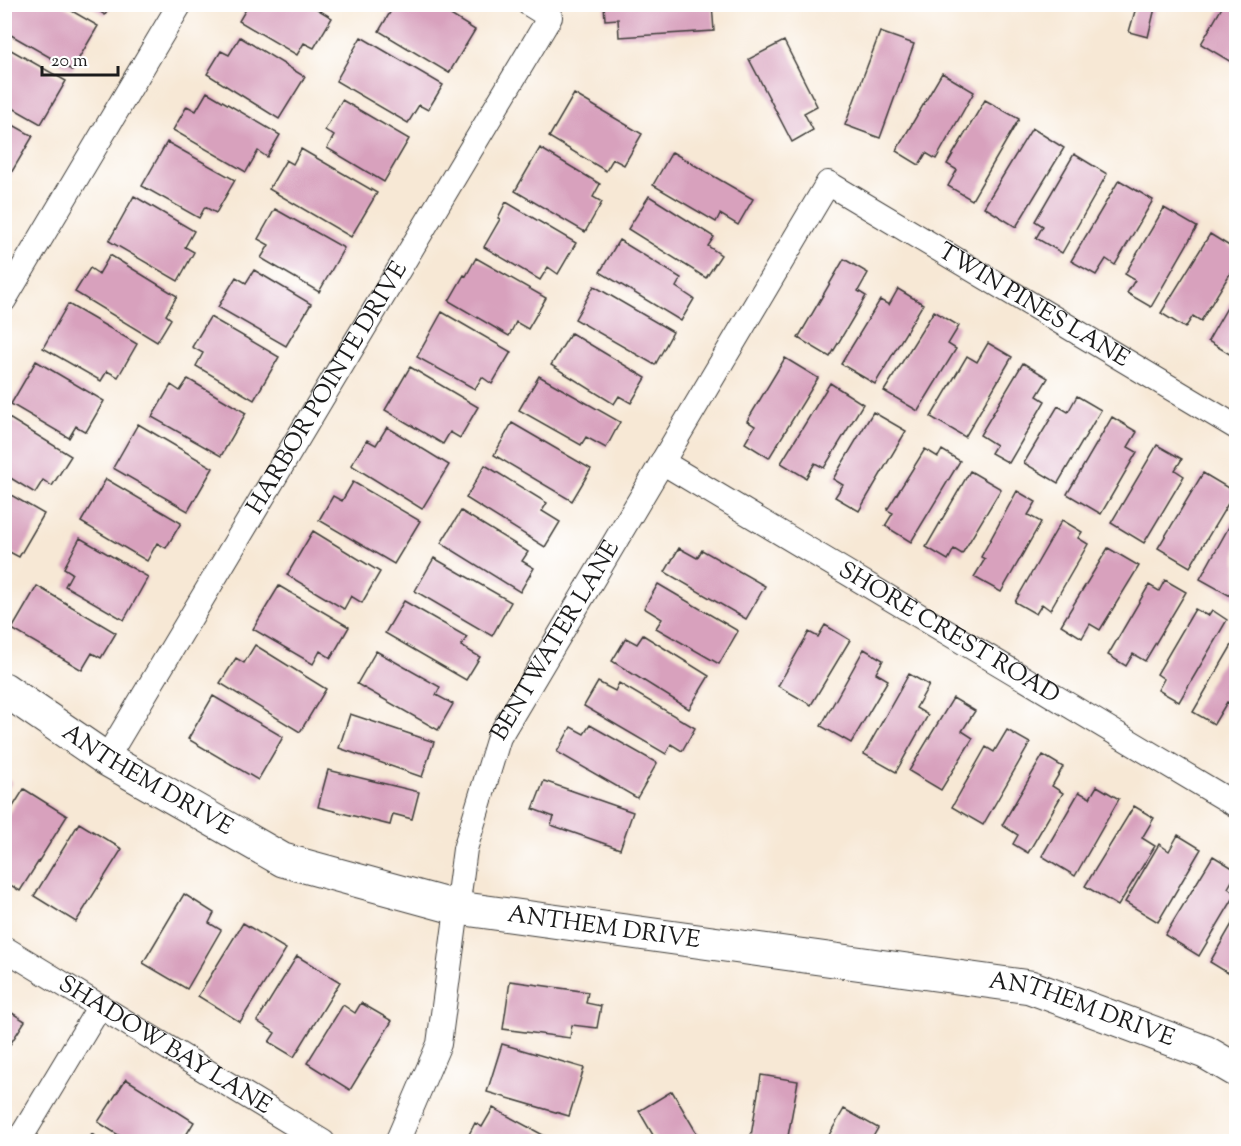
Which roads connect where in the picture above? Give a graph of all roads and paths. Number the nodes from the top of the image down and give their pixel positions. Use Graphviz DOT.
graph roads {
  1 [pos="180,4"];
  2 [pos="539,11"];
  3 [pos="828,183"];
  4 [pos="4,300"];
  5 [pos="1236,427"];
  6 [pos="662,462"];
  7 [pos="4,689"];
  8 [pos="106,759"];
  9 [pos="1236,805"];
  10 [pos="458,908"];
  11 [pos="4,948"];
  12 [pos="100,1006"];
  13 [pos="1236,1070"];
  14 [pos="18,1142"];
  15 [pos="323,1142"];
  16 [pos="397,1142"];
  1 -- 4 [label="street"];
  2 -- 8 [label="street, HARBOR POINTE DRIVE"];
  3 -- 5 [label="street, TWIN PINES LANE"];
  3 -- 6 [label="street, BENTWATER LANE"];
  6 -- 9 [label="street, SHORE CREST ROAD"];
  6 -- 10 [label="street, BENTWATER LANE"];
  7 -- 8 [label="street, ANTHEM DRIVE"];
  8 -- 10 [label="street, ANTHEM DRIVE"];
  10 -- 13 [label="street, ANTHEM DRIVE"];
  10 -- 16 [label="street, BENTWATER LANE"];
  11 -- 12 [label="street, SHADOW BAY LANE"];
  12 -- 14 [label="street"];
  12 -- 15 [label="street, SHADOW BAY LANE"];
}
